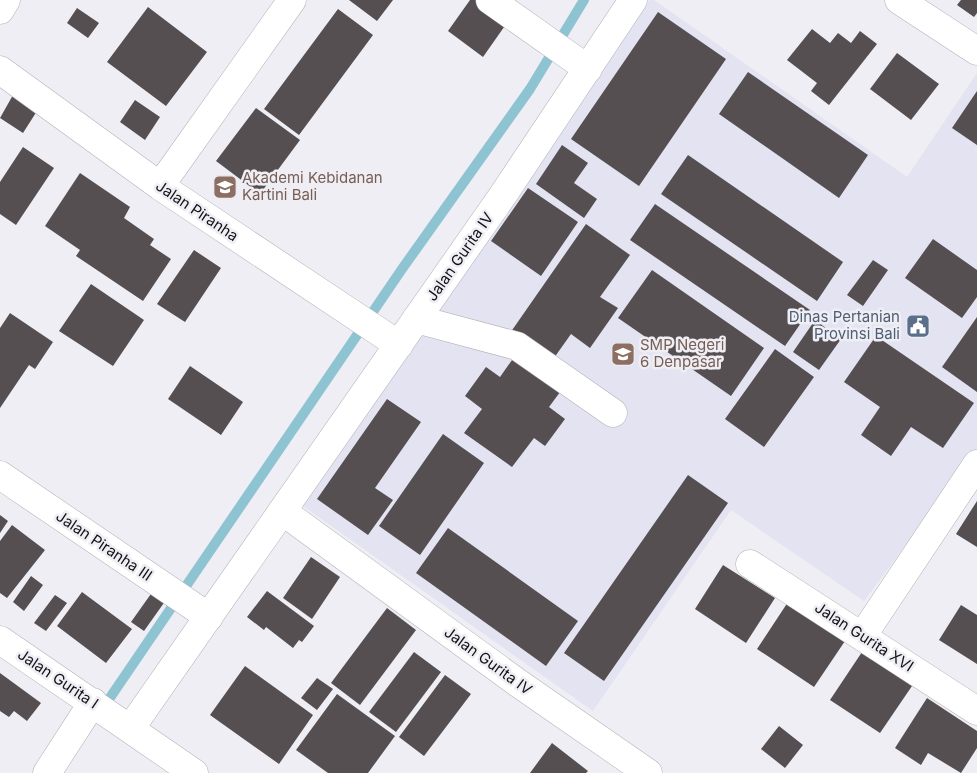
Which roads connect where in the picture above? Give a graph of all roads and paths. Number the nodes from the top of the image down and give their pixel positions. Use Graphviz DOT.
graph roads {
  1 [pos="6,0"];
  2 [pos="292,0"];
  3 [pos="490,0"];
  4 [pos="634,0"];
  5 [pos="899,0"];
  6 [pos="0,10"];
  7 [pos="977,51"];
  8 [pos="580,63"];
  9 [pos="0,70"];
  10 [pos="160,186"];
  11 [pos="416,319"];
  12 [pos="392,341"];
  13 [pos="613,413"];
  14 [pos="977,464"];
  15 [pos="0,475"];
  16 [pos="282,511"];
  17 [pos="750,564"];
  18 [pos="202,613"];
  19 [pos="863,635"];
  20 [pos="0,640"];
  21 [pos="977,711"];
  22 [pos="109,714"];
  23 [pos="47,773"];
  24 [pos="194,773"];
  25 [pos="648,773"];
  1 -- 6 [label="street"];
  2 -- 10 [label="street"];
  3 -- 8 [label="street"];
  4 -- 8 [label="street, Jalan Gurita IV"];
  5 -- 7 [label="street"];
  8 -- 11 [label="street, Jalan Gurita IV"];
  9 -- 10 [label="street, Jalan Piranha"];
  10 -- 12 [label="street, Jalan Piranha"];
  11 -- 12 [label="street, Jalan Gurita IV"];
  11 -- 13 [label="street"];
  12 -- 16 [label="street, Jalan Gurita IV"];
  14 -- 19 [label="street"];
  15 -- 18 [label="street, Jalan Piranha III"];
  16 -- 18 [label="street, Jalan Gurita IV"];
  16 -- 25 [label="street, Jalan Gurita IV"];
  17 -- 19 [label="street, Jalan Gurita XVI"];
  18 -- 22 [label="street, Jalan Gurita IV"];
  19 -- 21 [label="street, Jalan Gurita XVI"];
  20 -- 22 [label="street, Jalan Gurita I"];
  22 -- 23 [label="street, Jalan Gurita IV"];
  22 -- 24 [label="street, Jalan Gurita I"];
}
